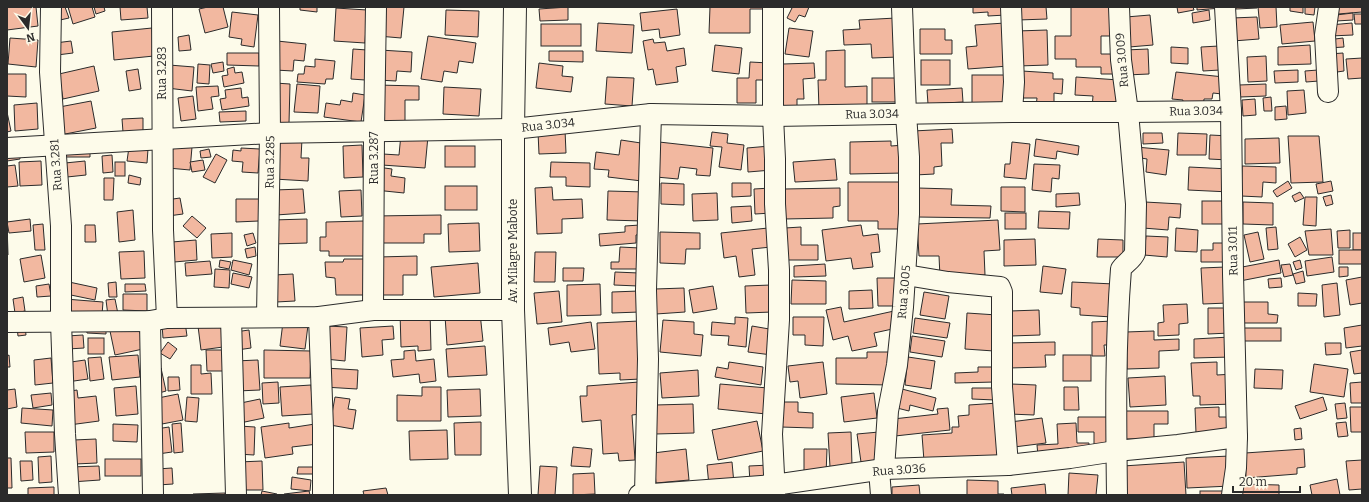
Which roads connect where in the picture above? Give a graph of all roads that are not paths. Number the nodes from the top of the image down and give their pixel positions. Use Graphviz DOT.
graph roads {
  1 [pos="51,7"];
  2 [pos="162,7"];
  3 [pos="269,7"];
  4 [pos="376,7"];
  5 [pos="515,7"];
  6 [pos="773,7"];
  7 [pos="902,7"];
  8 [pos="1011,7"];
  9 [pos="1119,7"];
  10 [pos="1224,7"];
  11 [pos="1329,7"];
  12 [pos="1328,92"];
  13 [pos="1231,111"];
  14 [pos="1012,112"];
  15 [pos="1128,112"];
  16 [pos="651,114"];
  17 [pos="906,114"];
  18 [pos="773,116"];
  19 [pos="513,129"];
  20 [pos="374,131"];
  21 [pos="270,133"];
  22 [pos="163,139"];
  23 [pos="55,145"];
  24 [pos="7,148"];
  25 [pos="906,275"];
  26 [pos="373,310"];
  27 [pos="513,310"];
  28 [pos="268,317"];
  29 [pos="319,317"];
  30 [pos="231,318"];
  31 [pos="158,320"];
  32 [pos="7,322"];
  33 [pos="61,322"];
  34 [pos="1236,437"];
  35 [pos="1116,451"];
  36 [pos="1008,465"];
  37 [pos="881,470"];
  38 [pos="774,490"];
  39 [pos="642,494"];
  40 [pos="69,495"];
  41 [pos="153,495"];
  42 [pos="236,495"];
  43 [pos="323,495"];
  44 [pos="520,495"];
  45 [pos="881,495"];
  46 [pos="1117,495"];
  47 [pos="1232,495"];
  1 -- 23 [label="street, Rua 3.281"];
  2 -- 22 [label="street, Rua 3.283"];
  3 -- 21 [label="street, Rua 3.285"];
  4 -- 20 [label="street, Rua 3.287"];
  5 -- 19 [label="street, Av. Milagre Mabote"];
  6 -- 18 [label="street"];
  7 -- 17 [label="street, Rua 3.005"];
  8 -- 14 [label="street"];
  9 -- 15 [label="street, Rua 3.009"];
  10 -- 13 [label="street, Rua 3.011"];
  11 -- 12 [label="street"];
  13 -- 15 [label="street, Rua 3.034"];
  13 -- 34 [label="street, Rua 3.011"];
  14 -- 15 [label="street, Rua 3.034"];
  14 -- 17 [label="street, Rua 3.034"];
  15 -- 35 [label="street, Rua 3.009"];
  16 -- 18 [label="street, Rua 3.034"];
  16 -- 19 [label="street, Rua 3.034"];
  16 -- 39 [label="street"];
  17 -- 18 [label="street, Rua 3.034"];
  17 -- 25 [label="street, Rua 3.005"];
  18 -- 38 [label="street"];
  19 -- 20 [label="street, Rua 3.034"];
  19 -- 27 [label="street, Av. Milagre Mabote"];
  20 -- 21 [label="street, Rua 3.034"];
  20 -- 26 [label="street, Rua 3.287"];
  21 -- 22 [label="street, Rua 3.034"];
  21 -- 28 [label="street, Rua 3.285"];
  22 -- 23 [label="street, Rua 3.034"];
  22 -- 31 [label="street, Rua 3.283"];
  23 -- 24 [label="street, Rua 3.034"];
  23 -- 33 [label="street, Rua 3.281"];
  25 -- 36 [label="street"];
  25 -- 37 [label="street, Rua 3.005"];
  26 -- 27 [label="street"];
  26 -- 29 [label="street"];
  27 -- 44 [label="street, Av. Milagre Mabote"];
  28 -- 29 [label="street"];
  28 -- 30 [label="street"];
  29 -- 43 [label="street"];
  30 -- 31 [label="street"];
  30 -- 42 [label="street"];
  31 -- 33 [label="street"];
  31 -- 41 [label="street, Rua 3.283"];
  32 -- 33 [label="street"];
  33 -- 40 [label="street, Rua 3.281"];
  34 -- 35 [label="street, Rua 3.036"];
  34 -- 47 [label="street, Rua 3.011"];
  35 -- 36 [label="street, Rua 3.036"];
  35 -- 46 [label="street"];
  36 -- 37 [label="street, Rua 3.036"];
  37 -- 38 [label="street, Rua 3.036"];
  37 -- 45 [label="street, Rua 3.005"];
  38 -- 39 [label="street, Rua 3.036"];
}
